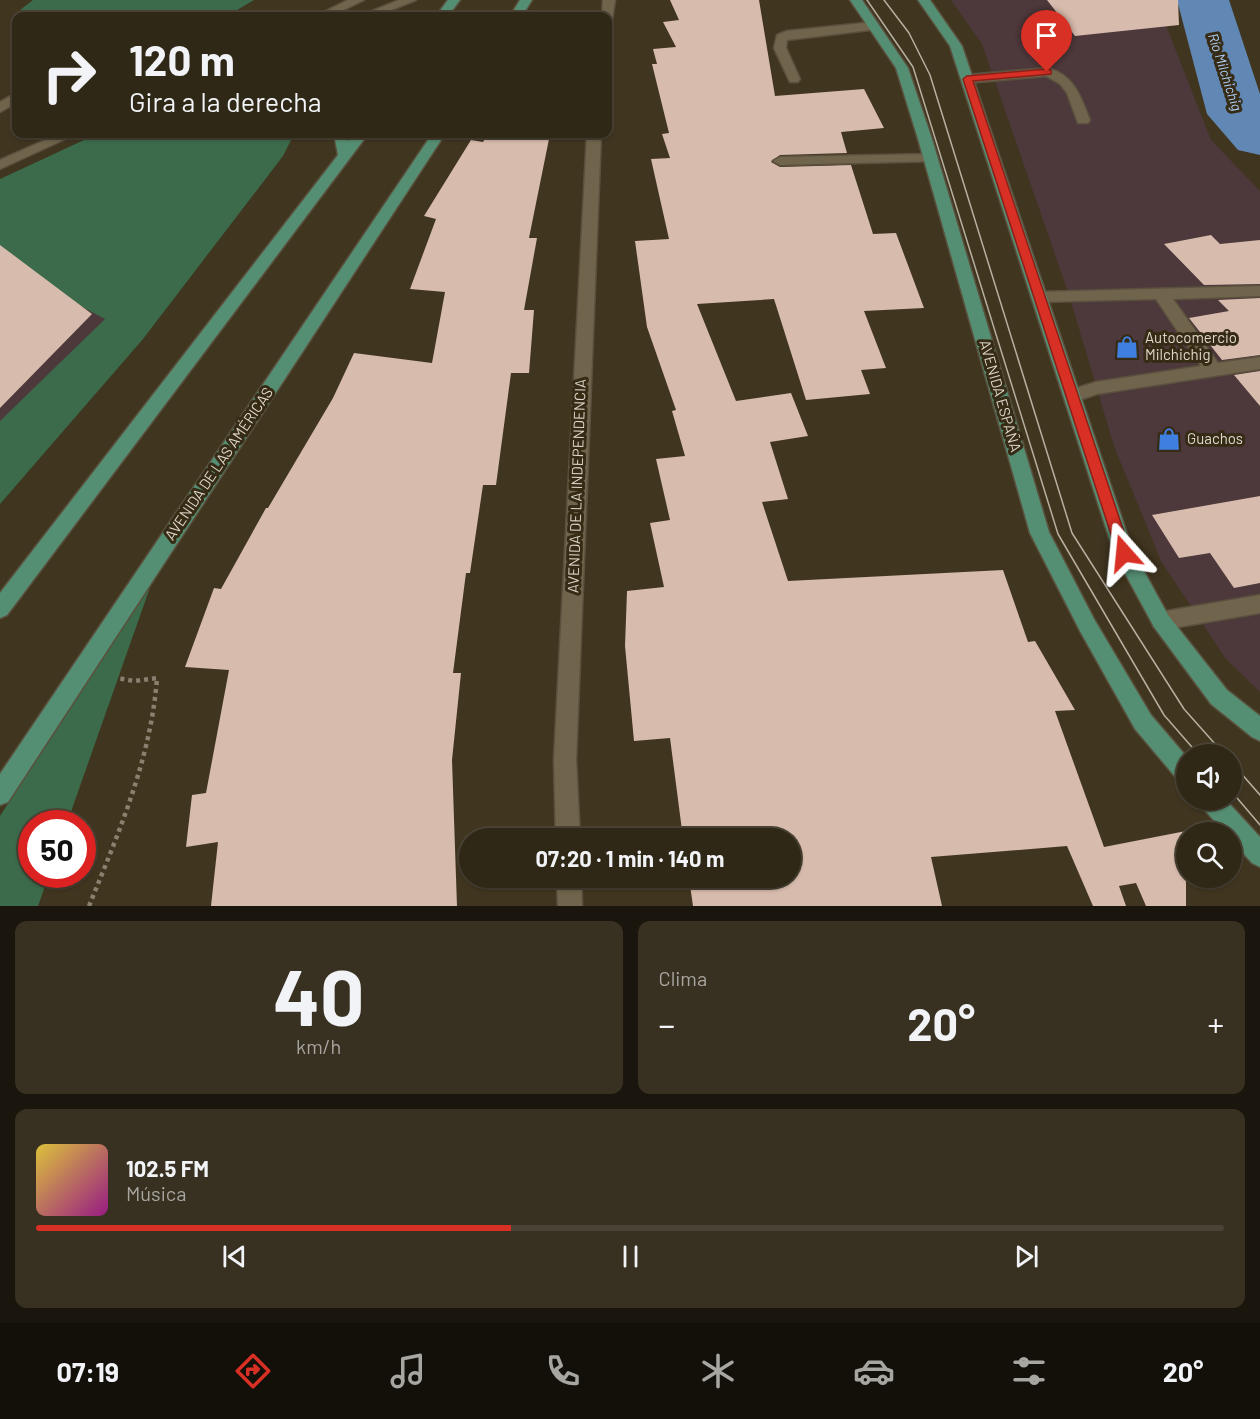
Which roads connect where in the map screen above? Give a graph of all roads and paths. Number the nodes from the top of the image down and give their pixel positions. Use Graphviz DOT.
graph roads {
  1 [pos="358,0"];
  2 [pos="410,0"];
  3 [pos="856,0"];
  4 [pos="924,0"];
  5 [pos="331,12"];
  6 [pos="377,12"];
  7 [pos="874,26"];
  8 [pos="967,79"];
  9 [pos="794,80"];
  10 [pos="1083,120"];
  11 [pos="60,138"];
  12 [pos="341,138"];
  13 [pos="358,138"];
  14 [pos="435,138"];
  15 [pos="594,138"];
  16 [pos="345,157"];
  17 [pos="931,158"];
  18 [pos="780,161"];
  19 [pos="0,165"];
  20 [pos="1260,291"];
  21 [pos="1161,294"];
  22 [pos="1039,297"];
  23 [pos="1260,363"];
  24 [pos="1214,371"];
  25 [pos="1073,396"];
  26 [pos="1260,604"];
  27 [pos="0,609"];
  28 [pos="1161,621"];
  29 [pos="82,671"];
  30 [pos="1260,730"];
  31 [pos="1176,760"];
  32 [pos="0,795"];
  33 [pos="1219,810"];
  34 [pos="568,828"];
  35 [pos="1260,855"];
  36 [pos="569,888"];
  37 [pos="89,906"];
  38 [pos="570,906"];
  1 -- 5 [label="street"];
  2 -- 6 [label="street"];
  3 -- 7 [label="main road, AVENIDA ESPAÑA"];
  4 -- 8 [label="main road"];
  7 -- 9 [label="street"];
  7 -- 17 [label="main road, AVENIDA ESPAÑA"];
  8 -- 10 [label="street"];
  8 -- 22 [label="main road"];
  11 -- 19 [label="street"];
  12 -- 16 [label="main road"];
  13 -- 16 [label="main road"];
  14 -- 29 [label="main road, AVENIDA DE LAS AMÉRICAS"];
  15 -- 34 [label="street, AVENIDA DE LA INDEPENDENCIA"];
  16 -- 27 [label="main road"];
  17 -- 18 [label="street"];
  17 -- 31 [label="main road, AVENIDA ESPAÑA"];
  20 -- 21 [label="street"];
  21 -- 22 [label="street"];
  21 -- 24 [label="street"];
  22 -- 25 [label="main road"];
  23 -- 24 [label="street"];
  24 -- 25 [label="street"];
  25 -- 28 [label="main road"];
  26 -- 28 [label="street"];
  28 -- 30 [label="main road"];
  29 -- 32 [label="main road, AVENIDA DE LAS AMÉRICAS"];
  29 -- 37 [label="path"];
  33 -- 35 [label="main road"];
  36 -- 38 [label="street"];
}
